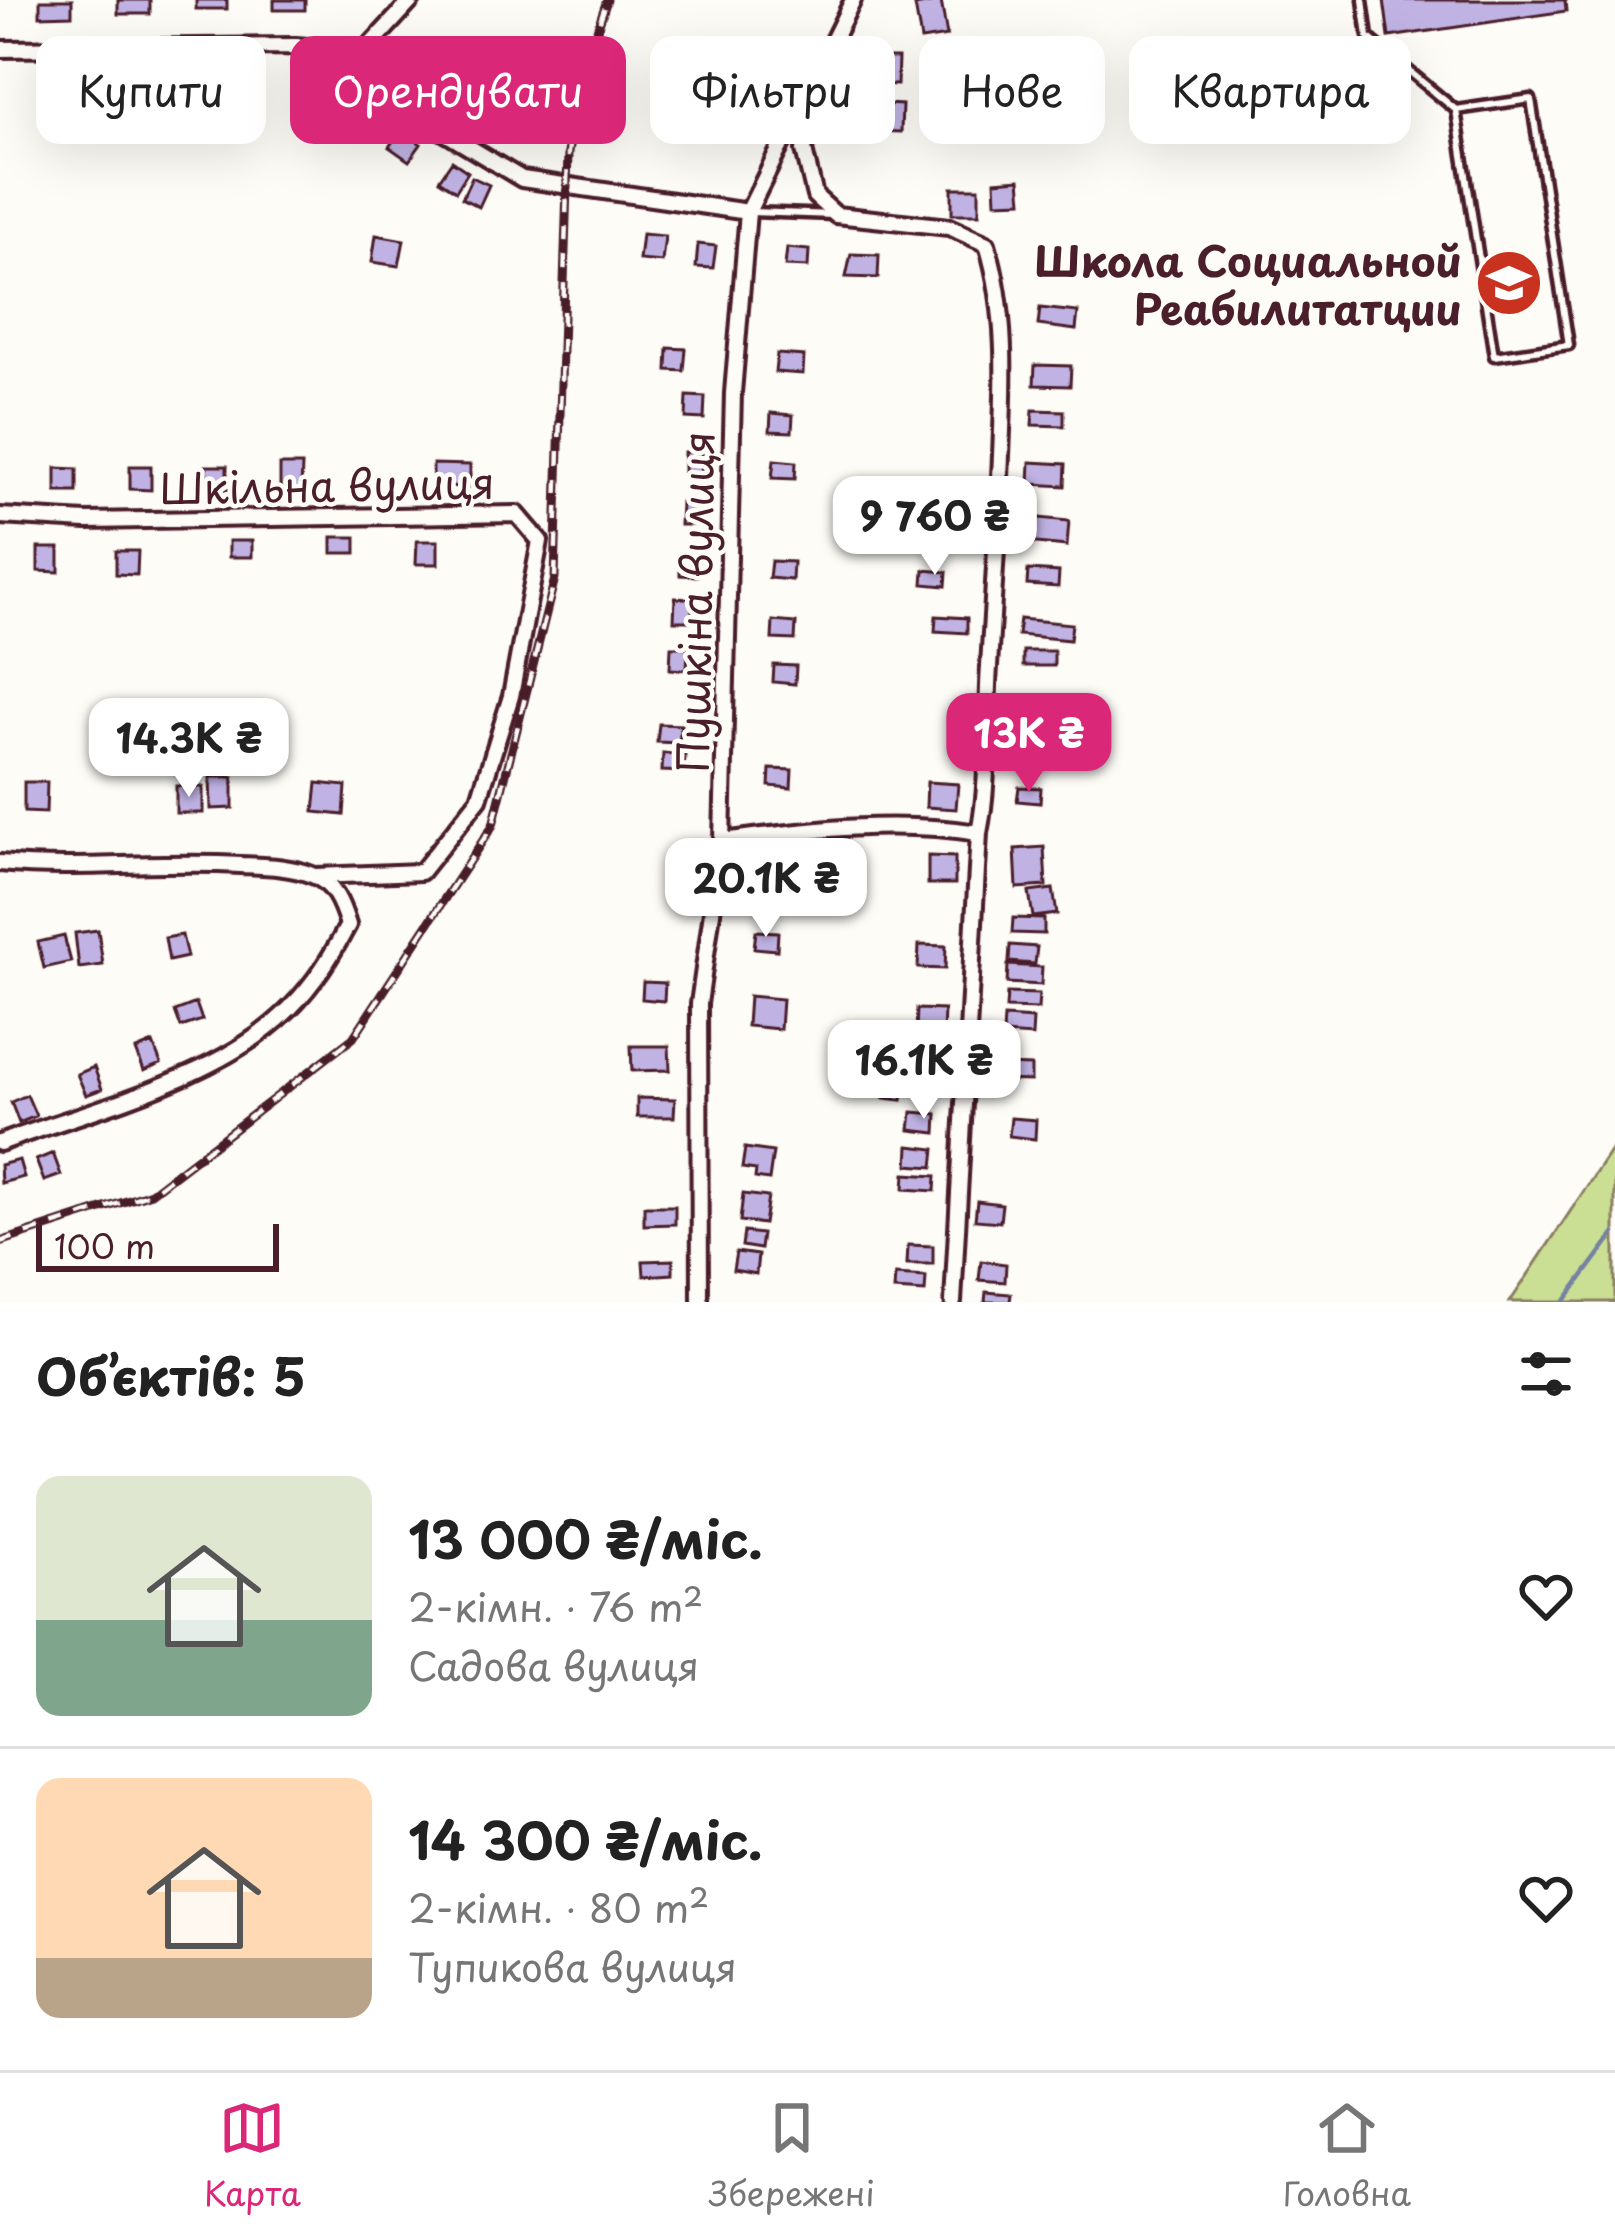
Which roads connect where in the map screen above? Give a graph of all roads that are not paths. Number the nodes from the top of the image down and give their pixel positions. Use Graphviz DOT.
graph roads {
  1 [pos="412,0"];
  2 [pos="854,0"];
  3 [pos="1363,0"];
  4 [pos="379,36"];
  5 [pos="835,36"];
  6 [pos="290,46"];
  7 [pos="0,49"];
  8 [pos="1456,110"];
  9 [pos="464,144"];
  10 [pos="781,144"];
  11 [pos="805,144"];
  12 [pos="748,212"];
  13 [pos="836,215"];
  14 [pos="0,516"];
  15 [pos="979,832"];
  16 [pos="722,841"];
  17 [pos="0,863"];
  18 [pos="316,876"];
  19 [pos="0,1143"];
  20 [pos="700,1302"];
  21 [pos="953,1302"];
  1 -- 4 [label="street"];
  2 -- 5 [label="street, Пушкіна вулиця"];
  3 -- 8 [label="lane"];
  6 -- 7 [label="street"];
  8 -- 8 [label="lane"];
  9 -- 12 [label="street"];
  10 -- 12 [label="street, Пушкіна вулиця"];
  11 -- 13 [label="street"];
  12 -- 13 [label="lane"];
  12 -- 16 [label="street, Пушкіна вулиця"];
  13 -- 15 [label="street"];
  14 -- 18 [label="street, Шкільна вулиця"];
  15 -- 16 [label="street"];
  15 -- 21 [label="street"];
  16 -- 20 [label="street, Пушкіна вулиця"];
  17 -- 18 [label="street"];
  18 -- 19 [label="street"];
}
